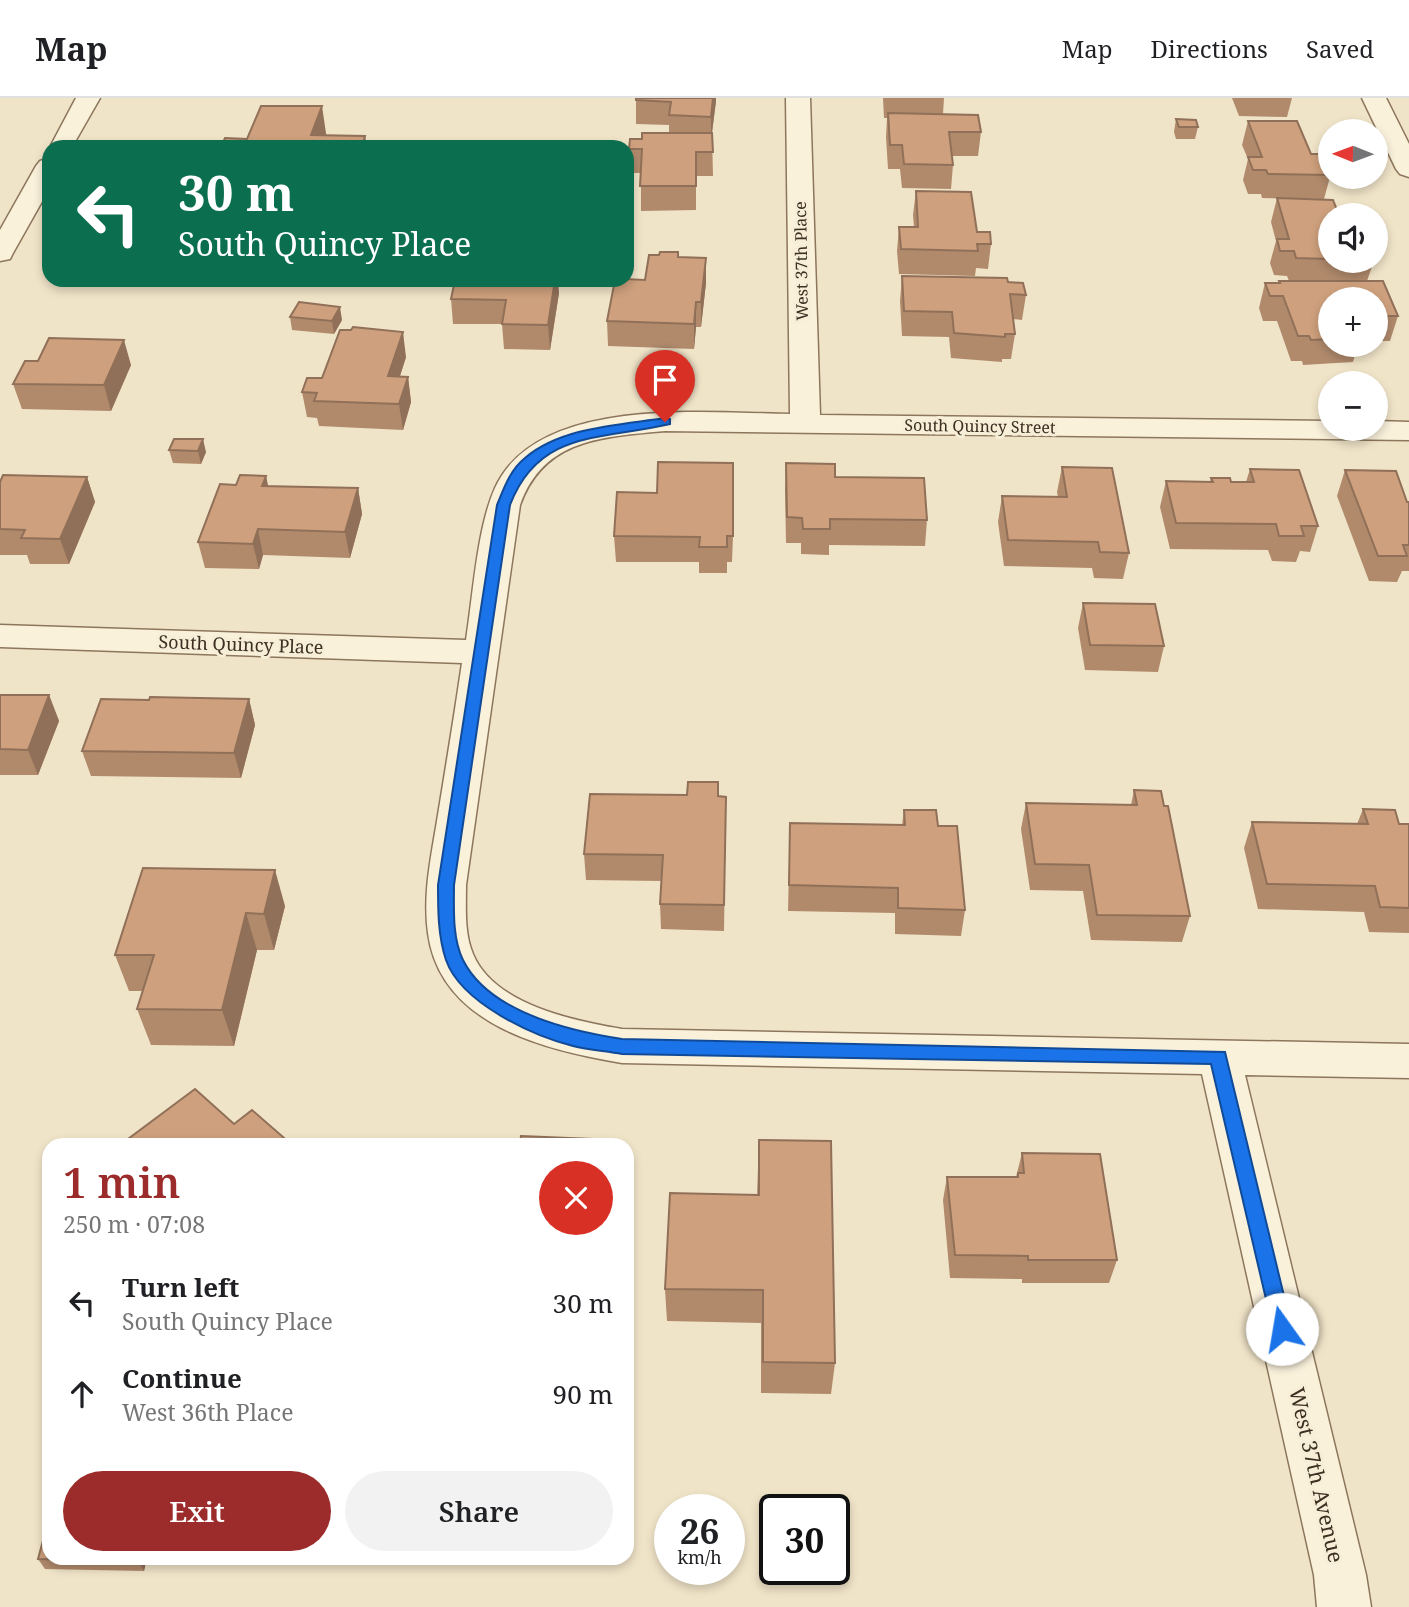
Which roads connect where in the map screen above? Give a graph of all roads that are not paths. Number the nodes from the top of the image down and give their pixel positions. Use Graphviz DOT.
graph roads {
  1 [pos="88,98"];
  2 [pos="797,98"];
  3 [pos="1374,98"];
  4 [pos="64,140"];
  5 [pos="1409,169"];
  6 [pos="42,178"];
  7 [pos="0,253"];
  8 [pos="805,424"];
  9 [pos="1409,432"];
  10 [pos="0,636"];
  11 [pos="481,652"];
  12 [pos="1219,1057"];
  13 [pos="1409,1061"];
  14 [pos="1344,1607"];
  1 -- 4 [label="street"];
  2 -- 8 [label="street, West 37th Place"];
  3 -- 5 [label="street"];
  6 -- 7 [label="street"];
  8 -- 9 [label="street, South Quincy Street"];
  8 -- 11 [label="street, South Quincy Street"];
  10 -- 11 [label="street, South Quincy Place"];
  11 -- 12 [label="street, South Quincy Street"];
  12 -- 13 [label="street"];
  12 -- 14 [label="street, West 37th Avenue"];
}
